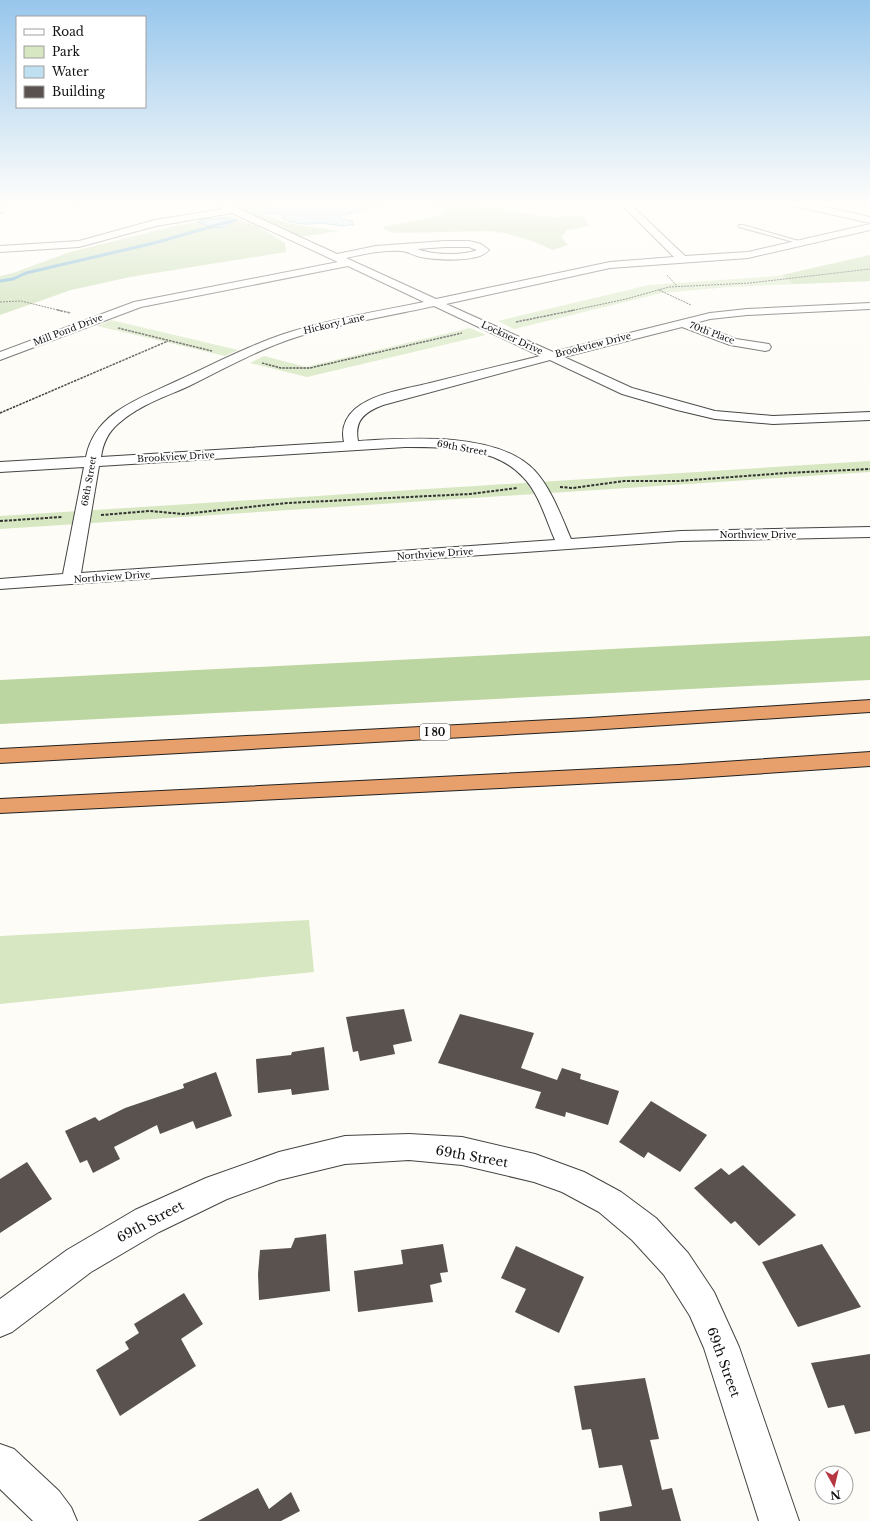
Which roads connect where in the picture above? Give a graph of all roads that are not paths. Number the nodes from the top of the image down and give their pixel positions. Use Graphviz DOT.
graph roads {
  1 [pos="298,273"];
  2 [pos="371,273"];
  3 [pos="572,273"];
  4 [pos="436,302"];
  5 [pos="870,306"];
  6 [pos="683,323"];
  7 [pos="765,347"];
  8 [pos="0,356"];
  9 [pos="552,356"];
  10 [pos="141,403"];
  11 [pos="870,416"];
  12 [pos="406,443"];
  13 [pos="352,446"];
  14 [pos="92,462"];
  15 [pos="0,467"];
  16 [pos="870,532"];
  17 [pos="566,544"];
  18 [pos="71,579"];
  19 [pos="0,584"];
  20 [pos="870,706"];
  21 [pos="0,756"];
  22 [pos="870,759"];
  23 [pos="0,806"];
  24 [pos="0,1320"];
  25 [pos="0,1463"];
  26 [pos="58,1521"];
  27 [pos="779,1521"];
  1 -- 8 [label="street, Mill Pond Drive"];
  2 -- 4 [label="street, Lockner Drive"];
  3 -- 4 [label="street, Hickory Lane"];
  4 -- 9 [label="street, Lockner Drive"];
  4 -- 10 [label="street, Hickory Lane"];
  5 -- 6 [label="street, Brookview Drive"];
  6 -- 7 [label="street, 70th Place"];
  6 -- 9 [label="street, Brookview Drive"];
  9 -- 11 [label="street, Lockner Drive"];
  9 -- 13 [label="street, Brookview Drive"];
  10 -- 14 [label="street, 68th Street"];
  12 -- 13 [label="street, Brookview Drive"];
  12 -- 17 [label="street, 69th Street"];
  13 -- 14 [label="street, Brookview Drive"];
  14 -- 15 [label="street, Brookview Drive"];
  14 -- 18 [label="street, 68th Street"];
  16 -- 17 [label="street, Northview Drive"];
  17 -- 18 [label="street, Northview Drive"];
  18 -- 19 [label="street, Northview Drive"];
  20 -- 21 [label="highway, I 80"];
  22 -- 23 [label="highway"];
  24 -- 27 [label="street, 69th Street"];
  25 -- 26 [label="street"];
}
